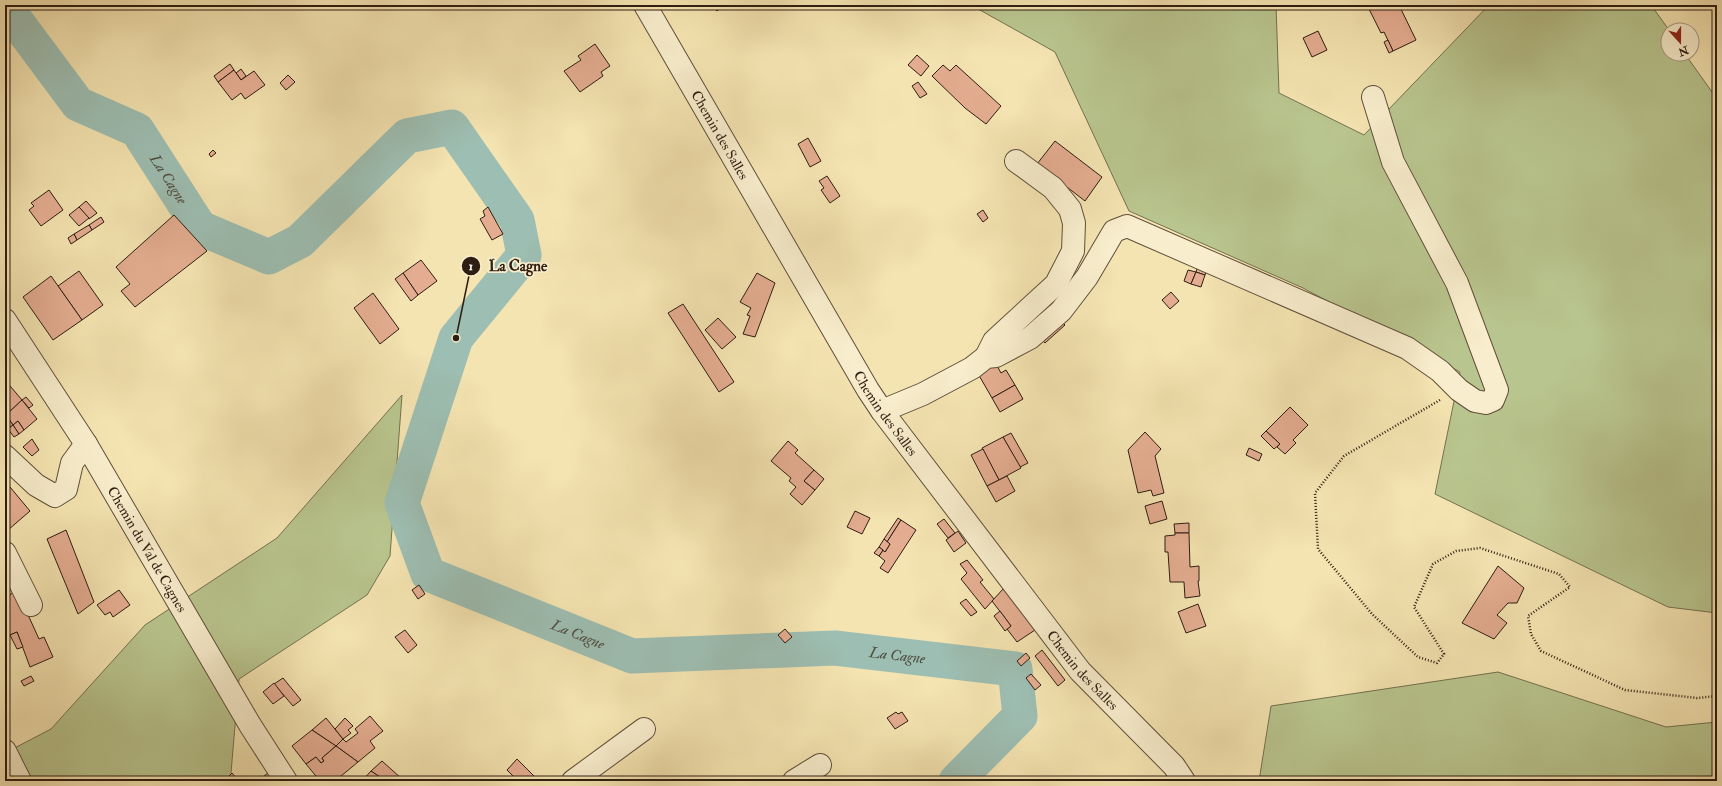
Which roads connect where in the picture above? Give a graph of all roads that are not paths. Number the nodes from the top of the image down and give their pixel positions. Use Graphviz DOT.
graph roads {
  1 [pos="645,5"];
  2 [pos="1373,97"];
  3 [pos="1016,160"];
  4 [pos="5,320"];
  5 [pos="986,357"];
  6 [pos="882,411"];
  7 [pos="86,444"];
  8 [pos="5,456"];
  9 [pos="5,553"];
  10 [pos="31,605"];
  11 [pos="644,729"];
  12 [pos="5,750"];
  13 [pos="820,765"];
  14 [pos="20,781"];
  15 [pos="286,781"];
  16 [pos="573,781"];
  17 [pos="794,781"];
  18 [pos="1184,781"];
  1 -- 6 [label="street, Chemin des Salles"];
  2 -- 5 [label="street"];
  3 -- 5 [label="street"];
  4 -- 7 [label="street, Chemin du Val de Cagnes"];
  5 -- 6 [label="street"];
  6 -- 18 [label="street, Chemin des Salles"];
  7 -- 8 [label="street"];
  7 -- 15 [label="street, Chemin du Val de Cagnes"];
  9 -- 10 [label="street"];
  11 -- 16 [label="street"];
  12 -- 14 [label="street"];
  13 -- 17 [label="street"];
}
